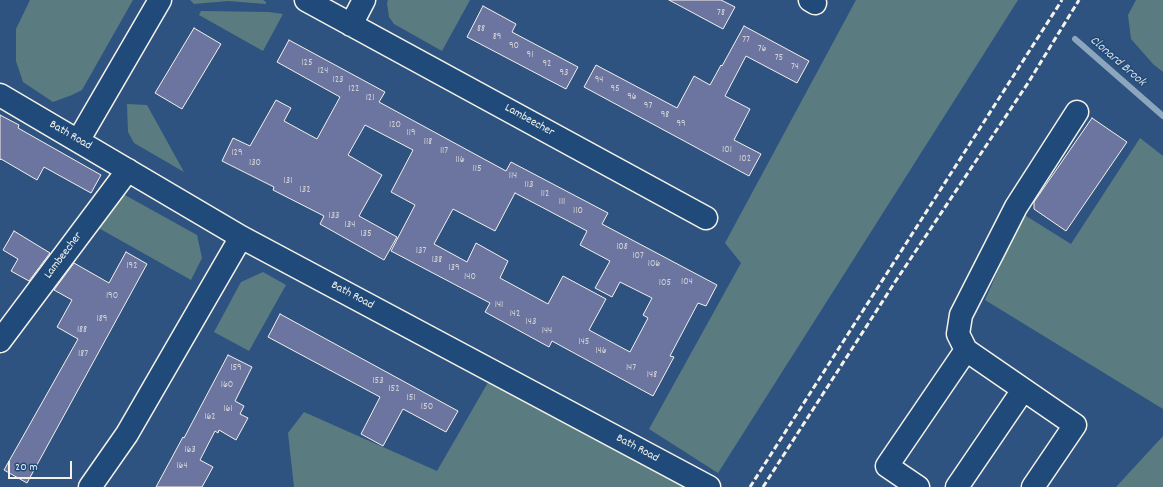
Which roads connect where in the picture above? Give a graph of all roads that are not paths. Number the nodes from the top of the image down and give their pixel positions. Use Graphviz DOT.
graph roads {
  1 [pos="160,0"];
  2 [pos="306,0"];
  3 [pos="364,0"];
  4 [pos="351,25"];
  5 [pos="0,95"];
  6 [pos="1076,112"];
  7 [pos="78,141"];
  8 [pos="128,170"];
  9 [pos="706,218"];
  10 [pos="241,236"];
  11 [pos="0,341"];
  12 [pos="966,350"];
  13 [pos="1023,390"];
  14 [pos="90,487"];
  15 [pos="709,487"];
  16 [pos="918,487"];
  17 [pos="957,487"];
  18 [pos="1033,487"];
  1 -- 7 [label="street"];
  2 -- 4 [label="street, Lambeecher"];
  3 -- 4 [label="street"];
  4 -- 9 [label="street, Lambeecher"];
  5 -- 7 [label="street, Bath Road"];
  6 -- 12 [label="street"];
  7 -- 8 [label="street, Bath Road"];
  8 -- 10 [label="street, Bath Road"];
  8 -- 11 [label="street, Lambeecher"];
  10 -- 14 [label="street"];
  10 -- 15 [label="street, Bath Road"];
  12 -- 13 [label="street"];
  12 -- 16 [label="street"];
  13 -- 17 [label="street"];
  13 -- 18 [label="street"];
}
